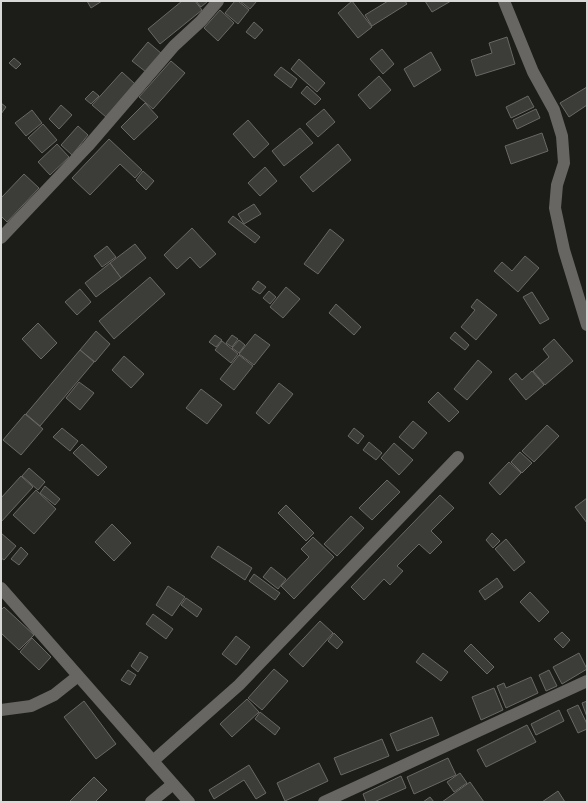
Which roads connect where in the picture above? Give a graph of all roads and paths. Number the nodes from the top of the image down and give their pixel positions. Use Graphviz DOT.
graph roads {
  1 [pos="218,1"];
  2 [pos="504,1"];
  3 [pos="1,238"];
  4 [pos="587,325"];
  5 [pos="458,457"];
  6 [pos="1,588"];
  7 [pos="78,676"];
  8 [pos="587,681"];
  9 [pos="1,710"];
  10 [pos="153,761"];
  11 [pos="173,784"];
  12 [pos="152,802"];
  13 [pos="189,802"];
  14 [pos="324,802"];
  1 -- 3 [label="street"];
  2 -- 4 [label="street"];
  5 -- 10 [label="street"];
  6 -- 7 [label="street"];
  7 -- 9 [label="street"];
  7 -- 10 [label="street"];
  8 -- 14 [label="street"];
  10 -- 11 [label="street"];
  11 -- 12 [label="street"];
  11 -- 13 [label="street"];
}
